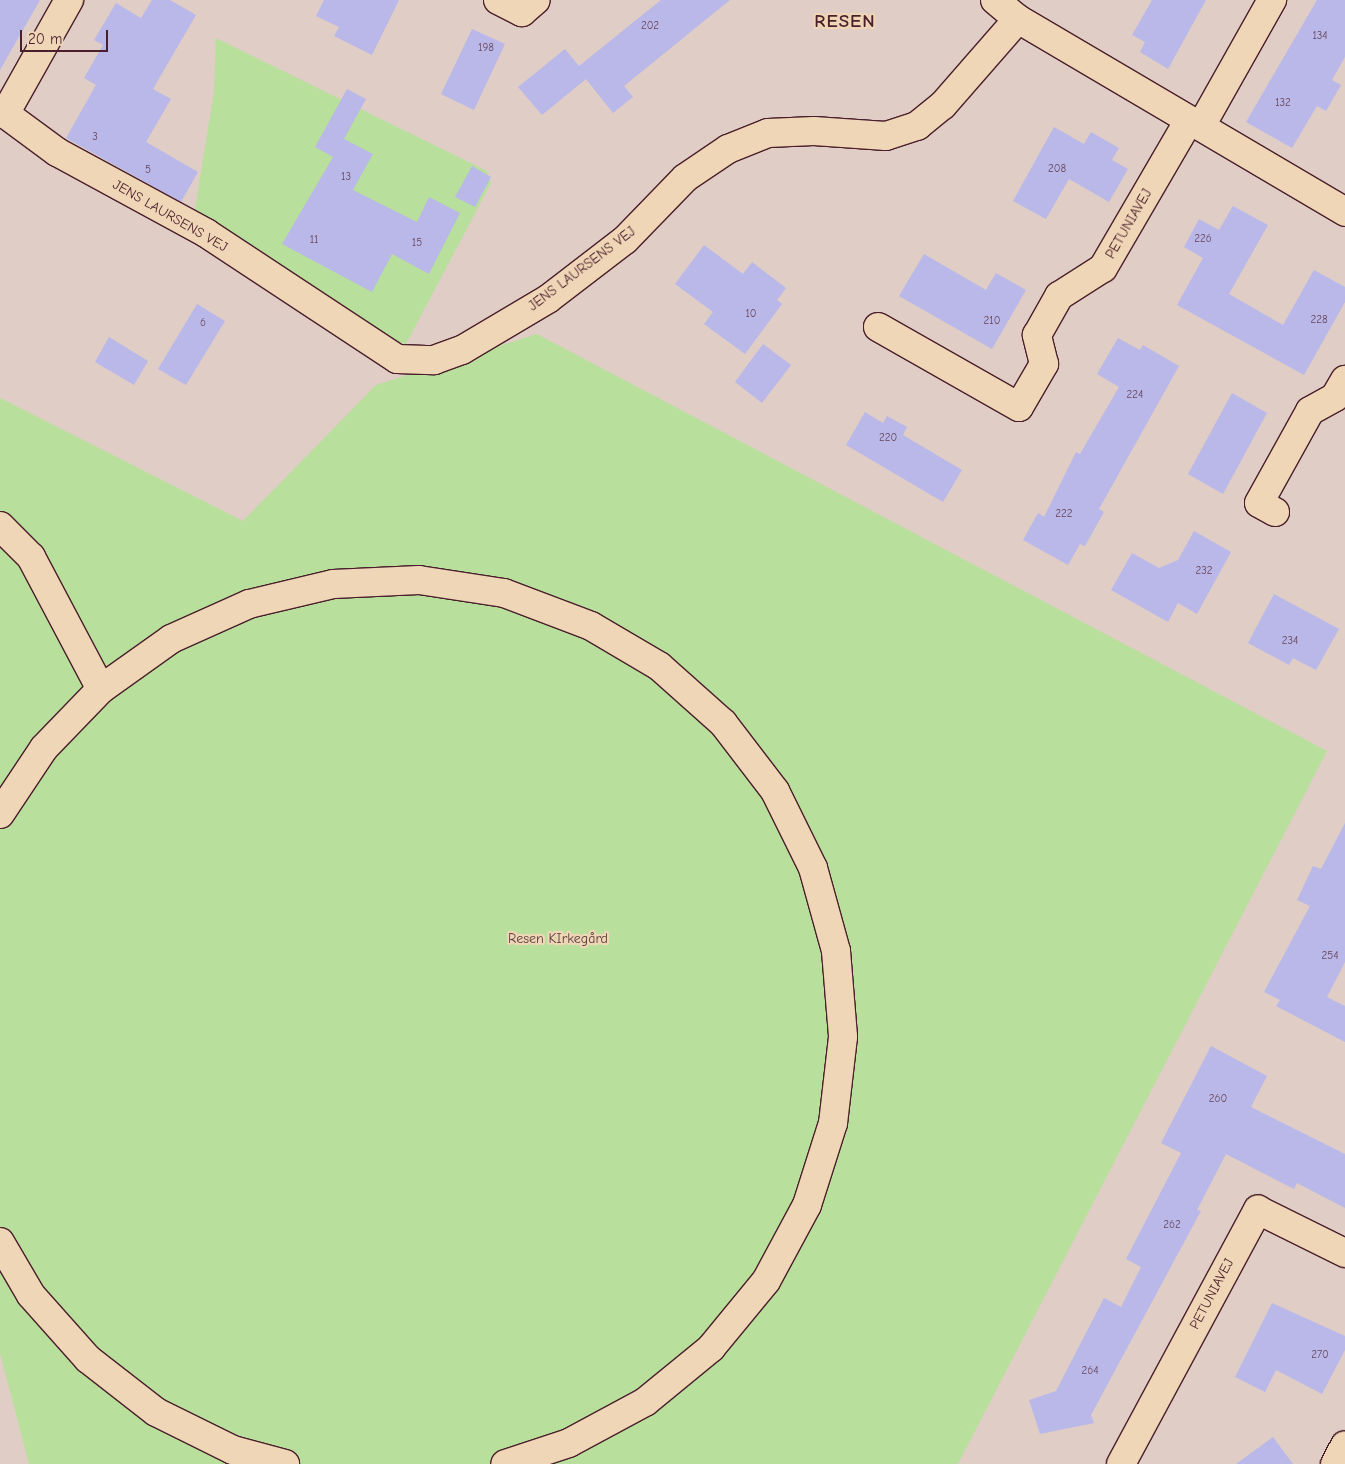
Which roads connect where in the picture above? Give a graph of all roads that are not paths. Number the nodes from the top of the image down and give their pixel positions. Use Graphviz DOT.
graph roads {
  1 [pos="69,0"];
  2 [pos="498,0"];
  3 [pos="536,0"];
  4 [pos="995,0"];
  5 [pos="1272,0"];
  6 [pos="1018,19"];
  7 [pos="2,112"];
  8 [pos="1195,123"];
  9 [pos="1345,212"];
  10 [pos="878,327"];
  11 [pos="1345,380"];
  12 [pos="1275,512"];
  13 [pos="0,526"];
  14 [pos="101,689"];
  15 [pos="0,814"];
  16 [pos="0,1242"];
  17 [pos="1345,1253"];
  18 [pos="1345,1445"];
  19 [pos="285,1464"];
  20 [pos="505,1464"];
  21 [pos="1121,1464"];
  22 [pos="1335,1464"];
  1 -- 7 [label="street"];
  2 -- 3 [label="street"];
  4 -- 6 [label="street"];
  5 -- 8 [label="street, PETUNIAVEJ"];
  6 -- 7 [label="street, JENS LAURSENS VEJ"];
  6 -- 8 [label="street"];
  8 -- 9 [label="street"];
  8 -- 10 [label="street, PETUNIAVEJ"];
  11 -- 12 [label="street"];
  13 -- 14 [label="street"];
  14 -- 15 [label="street"];
  14 -- 20 [label="street"];
  16 -- 19 [label="street"];
  17 -- 21 [label="street, PETUNIAVEJ"];
  18 -- 22 [label="street"];
}
